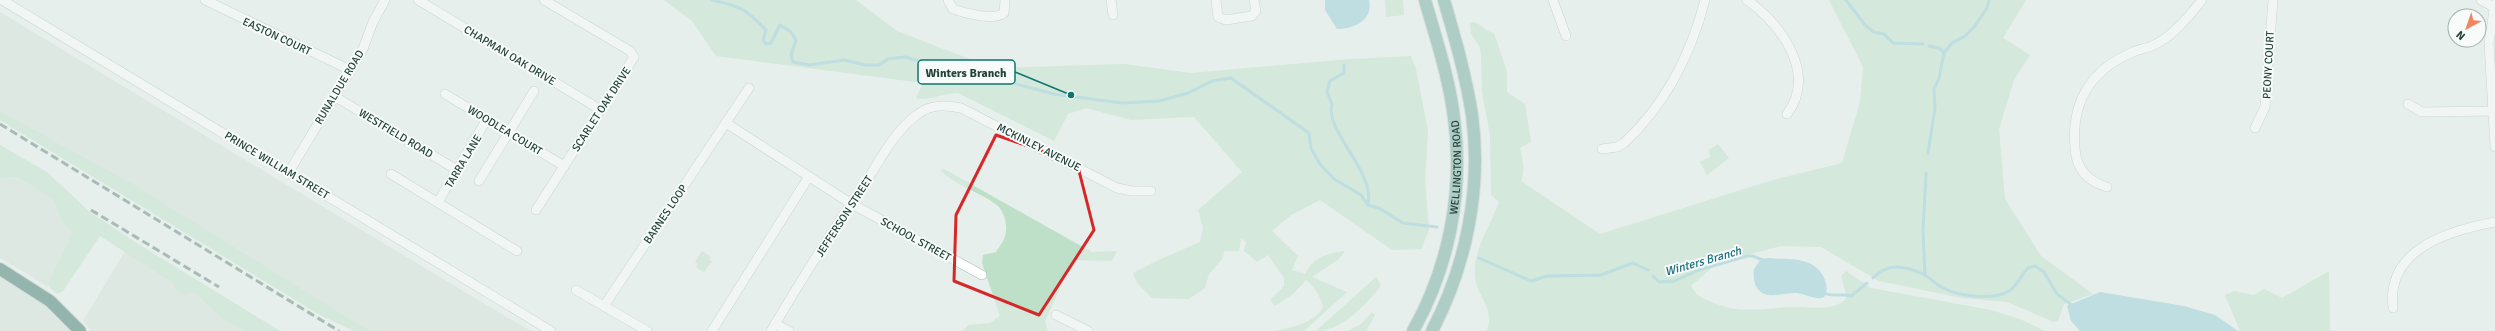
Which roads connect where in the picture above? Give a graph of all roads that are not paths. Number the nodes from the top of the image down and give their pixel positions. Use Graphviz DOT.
graph roads {
  1 [pos="2,0"];
  2 [pos="205,0"];
  3 [pos="385,0"];
  4 [pos="418,0"];
  5 [pos="544,0"];
  6 [pos="948,0"];
  7 [pos="1005,0"];
  8 [pos="1111,0"];
  9 [pos="1216,0"];
  10 [pos="1254,0"];
  11 [pos="1426,0"];
  12 [pos="1444,0"];
  13 [pos="1553,0"];
  14 [pos="1705,0"];
  15 [pos="1748,0"];
  16 [pos="2202,0"];
  17 [pos="2273,0"];
  18 [pos="2481,0"];
  19 [pos="2494,5"];
  20 [pos="1113,15"];
  21 [pos="1566,36"];
  22 [pos="350,70"];
  23 [pos="749,88"];
  24 [pos="534,91"];
  25 [pos="446,94"];
  26 [pos="334,96"];
  27 [pos="2408,104"];
  28 [pos="926,109"];
  29 [pos="601,110"];
  30 [pos="2493,111"];
  31 [pos="1787,114"];
  32 [pos="487,119"];
  33 [pos="726,122"];
  34 [pos="2255,128"];
  35 [pos="509,132"];
  36 [pos="2495,147"];
  37 [pos="1602,149"];
  38 [pos="564,166"];
  39 [pos="457,170"];
  40 [pos="289,172"];
  41 [pos="392,174"];
  42 [pos="808,178"];
  43 [pos="479,182"];
  44 [pos="2106,187"];
  45 [pos="1151,191"];
  46 [pos="438,202"];
  47 [pos="850,203"];
  48 [pos="536,210"];
  49 [pos="2495,222"];
  50 [pos="517,251"];
  51 [pos="0,269"];
  52 [pos="982,276"];
  53 [pos="576,290"];
  54 [pos="604,306"];
  55 [pos="2393,308"];
  56 [pos="1056,315"];
  57 [pos="773,327"];
  58 [pos="80,331"];
  59 [pos="551,331"];
  60 [pos="646,331"];
  61 [pos="712,331"];
  62 [pos="789,331"];
  63 [pos="1088,331"];
  64 [pos="1413,331"];
  65 [pos="1432,331"];
  1 -- 40 [label="street, PRINCE WILLIAM STREET"];
  2 -- 22 [label="street, EASTON COURT"];
  3 -- 22 [label="street, RUNALDUE ROAD"];
  4 -- 29 [label="street, CHAPMAN OAK DRIVE"];
  5 -- 29 [label="street, SCARLET OAK DRIVE"];
  6 -- 7 [label="street"];
  8 -- 20 [label="street"];
  9 -- 10 [label="street"];
  11 -- 64 [label="main road, WELLINGTON ROAD"];
  12 -- 65 [label="main road, WELLINGTON ROAD"];
  13 -- 21 [label="street"];
  14 -- 37 [label="street"];
  15 -- 31 [label="street"];
  16 -- 44 [label="street"];
  17 -- 34 [label="street, PEONY COURT"];
  18 -- 19 [label="street"];
  19 -- 30 [label="street"];
  22 -- 26 [label="street, RUNALDUE ROAD"];
  23 -- 33 [label="street, BARNES LOOP"];
  24 -- 35 [label="street"];
  25 -- 32 [label="street, WOODLEA COURT"];
  26 -- 39 [label="street, WESTFIELD ROAD"];
  26 -- 40 [label="street, RUNALDUE ROAD"];
  27 -- 30 [label="street"];
  28 -- 45 [label="street, MCKINLEY AVENUE"];
  28 -- 47 [label="street, JEFFERSON STREET"];
  29 -- 38 [label="street, SCARLET OAK DRIVE"];
  30 -- 36 [label="street"];
  32 -- 35 [label="street, WOODLEA COURT"];
  32 -- 39 [label="street, TARRA LANE"];
  33 -- 42 [label="street"];
  33 -- 54 [label="street, BARNES LOOP"];
  35 -- 38 [label="street, WOODLEA COURT"];
  35 -- 43 [label="street"];
  38 -- 48 [label="street, SCARLET OAK DRIVE"];
  39 -- 46 [label="street, TARRA LANE"];
  40 -- 59 [label="street, PRINCE WILLIAM STREET"];
  41 -- 46 [label="street"];
  42 -- 47 [label="street"];
  42 -- 61 [label="street"];
  46 -- 50 [label="street"];
  47 -- 52 [label="street, SCHOOL STREET"];
  47 -- 57 [label="street, JEFFERSON STREET"];
  49 -- 55 [label="street"];
  51 -- 58 [label="highway"];
  53 -- 54 [label="street"];
  54 -- 60 [label="street"];
  56 -- 63 [label="street"];
  57 -- 62 [label="street"];
}
